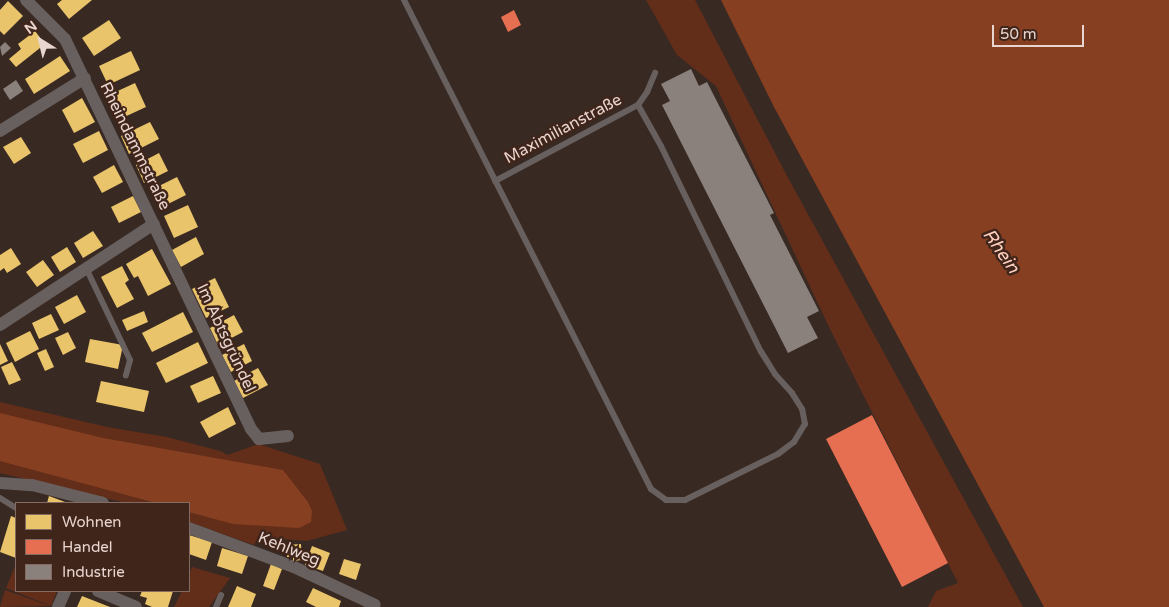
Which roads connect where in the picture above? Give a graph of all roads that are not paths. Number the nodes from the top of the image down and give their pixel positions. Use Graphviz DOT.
graph roads {
  1 [pos="26,0"];
  2 [pos="404,0"];
  3 [pos="655,73"];
  4 [pos="84,78"];
  5 [pos="638,105"];
  6 [pos="0,131"];
  7 [pos="495,181"];
  8 [pos="154,224"];
  9 [pos="86,268"];
  10 [pos="0,325"];
  11 [pos="126,375"];
  12 [pos="288,436"];
  13 [pos="0,483"];
  14 [pos="0,498"];
  15 [pos="99,502"];
  16 [pos="15,507"];
  17 [pos="190,528"];
  18 [pos="65,592"];
  19 [pos="100,592"];
  20 [pos="221,595"];
  21 [pos="375,605"];
  22 [pos="58,607"];
  23 [pos="136,607"];
  24 [pos="216,607"];
  1 -- 4 [label="street, Rheindammstraße"];
  2 -- 7 [label="lane"];
  3 -- 5 [label="lane, Maximilianstraße"];
  4 -- 6 [label="street, Rheindammstraße"];
  4 -- 8 [label="street, Rheindammstraße"];
  5 -- 7 [label="lane, Maximilianstraße"];
  5 -- 7 [label="lane"];
  8 -- 9 [label="street, Rheindammstraße"];
  8 -- 12 [label="street, Im Abtsgründel"];
  9 -- 10 [label="street, Rheindammstraße"];
  9 -- 11 [label="lane"];
  13 -- 15 [label="street"];
  14 -- 16 [label="lane"];
  17 -- 21 [label="street, Kehlweg"];
  18 -- 22 [label="street"];
  19 -- 23 [label="street"];
  20 -- 24 [label="lane"];
}
